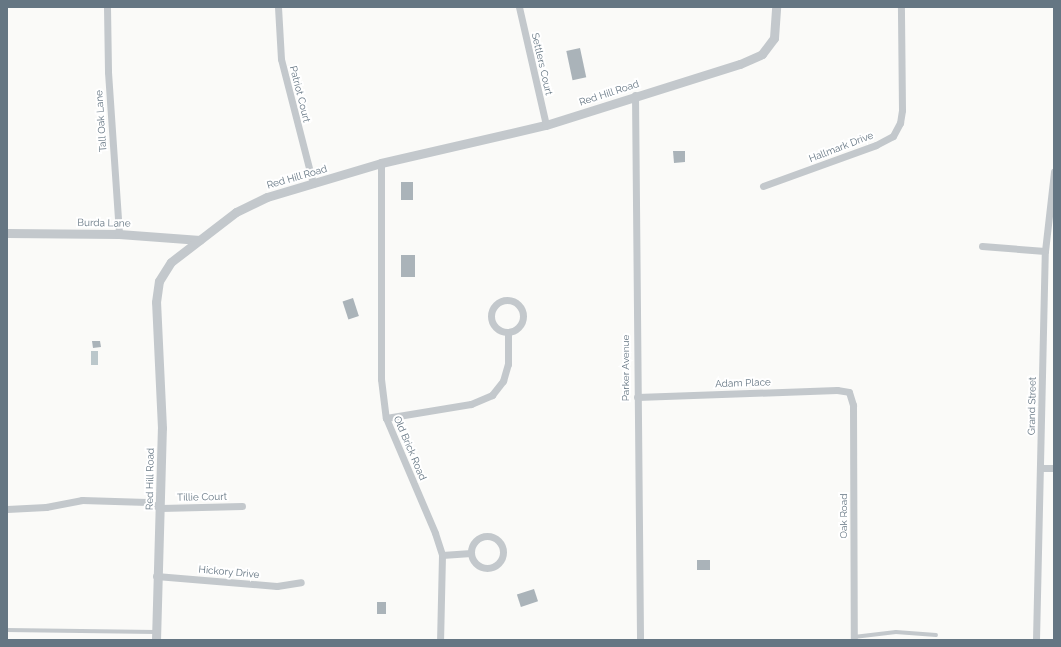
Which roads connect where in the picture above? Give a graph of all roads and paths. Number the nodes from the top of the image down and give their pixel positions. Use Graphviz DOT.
graph roads {
  1 [pos="107,7"];
  2 [pos="278,7"];
  3 [pos="519,7"];
  4 [pos="776,7"];
  5 [pos="901,7"];
  6 [pos="635,95"];
  7 [pos="546,125"];
  8 [pos="381,163"];
  9 [pos="1054,172"];
  10 [pos="313,184"];
  11 [pos="763,186"];
  12 [pos="7,233"];
  13 [pos="119,234"];
  14 [pos="200,240"];
  15 [pos="982,246"];
  16 [pos="1045,251"];
  17 [pos="508,332"];
  18 [pos="849,392"];
  19 [pos="637,397"];
  20 [pos="386,418"];
  21 [pos="1041,468"];
  22 [pos="1054,468"];
  23 [pos="242,506"];
  24 [pos="161,508"];
  25 [pos="7,509"];
  26 [pos="471,553"];
  27 [pos="442,555"];
  28 [pos="156,576"];
  29 [pos="301,582"];
  30 [pos="7,630"];
  31 [pos="936,635"];
  32 [pos="156,636"];
  33 [pos="854,638"];
  34 [pos="440,640"];
  35 [pos="640,640"];
  36 [pos="1036,640"];
  1 -- 13 [label="street, Tall Oak Lane"];
  2 -- 10 [label="street, Patriot Court"];
  3 -- 7 [label="street, Settlers Court"];
  4 -- 6 [label="street, Red Hill Road"];
  5 -- 11 [label="street, Hallmark Drive"];
  6 -- 7 [label="street, Red Hill Road"];
  6 -- 19 [label="street, Parker Avenue"];
  7 -- 8 [label="street, Red Hill Road"];
  8 -- 10 [label="street, Red Hill Road"];
  8 -- 20 [label="street, Old Brick Road"];
  9 -- 16 [label="street, Grand Street"];
  10 -- 14 [label="street, Red Hill Road"];
  12 -- 13 [label="street, Burda Lane"];
  13 -- 14 [label="street, Burda Lane"];
  14 -- 24 [label="street, Red Hill Road"];
  15 -- 16 [label="street"];
  16 -- 21 [label="street, Grand Street"];
  17 -- 17 [label="street"];
  17 -- 20 [label="street"];
  18 -- 19 [label="street, Adam Place"];
  18 -- 33 [label="street, Oak Road"];
  19 -- 35 [label="street, Parker Avenue"];
  20 -- 27 [label="street, Old Brick Road"];
  21 -- 22 [label="street"];
  21 -- 36 [label="street, Grand Street"];
  23 -- 24 [label="street, Tillie Court"];
  24 -- 25 [label="street, Tillie Court"];
  24 -- 28 [label="street, Red Hill Road"];
  26 -- 26 [label="street"];
  26 -- 27 [label="street"];
  27 -- 34 [label="street, Old Brick Road"];
  28 -- 29 [label="street, Hickory Drive"];
  28 -- 32 [label="street, Red Hill Road"];
  30 -- 32 [label="lane"];
  31 -- 33 [label="lane"];
}
